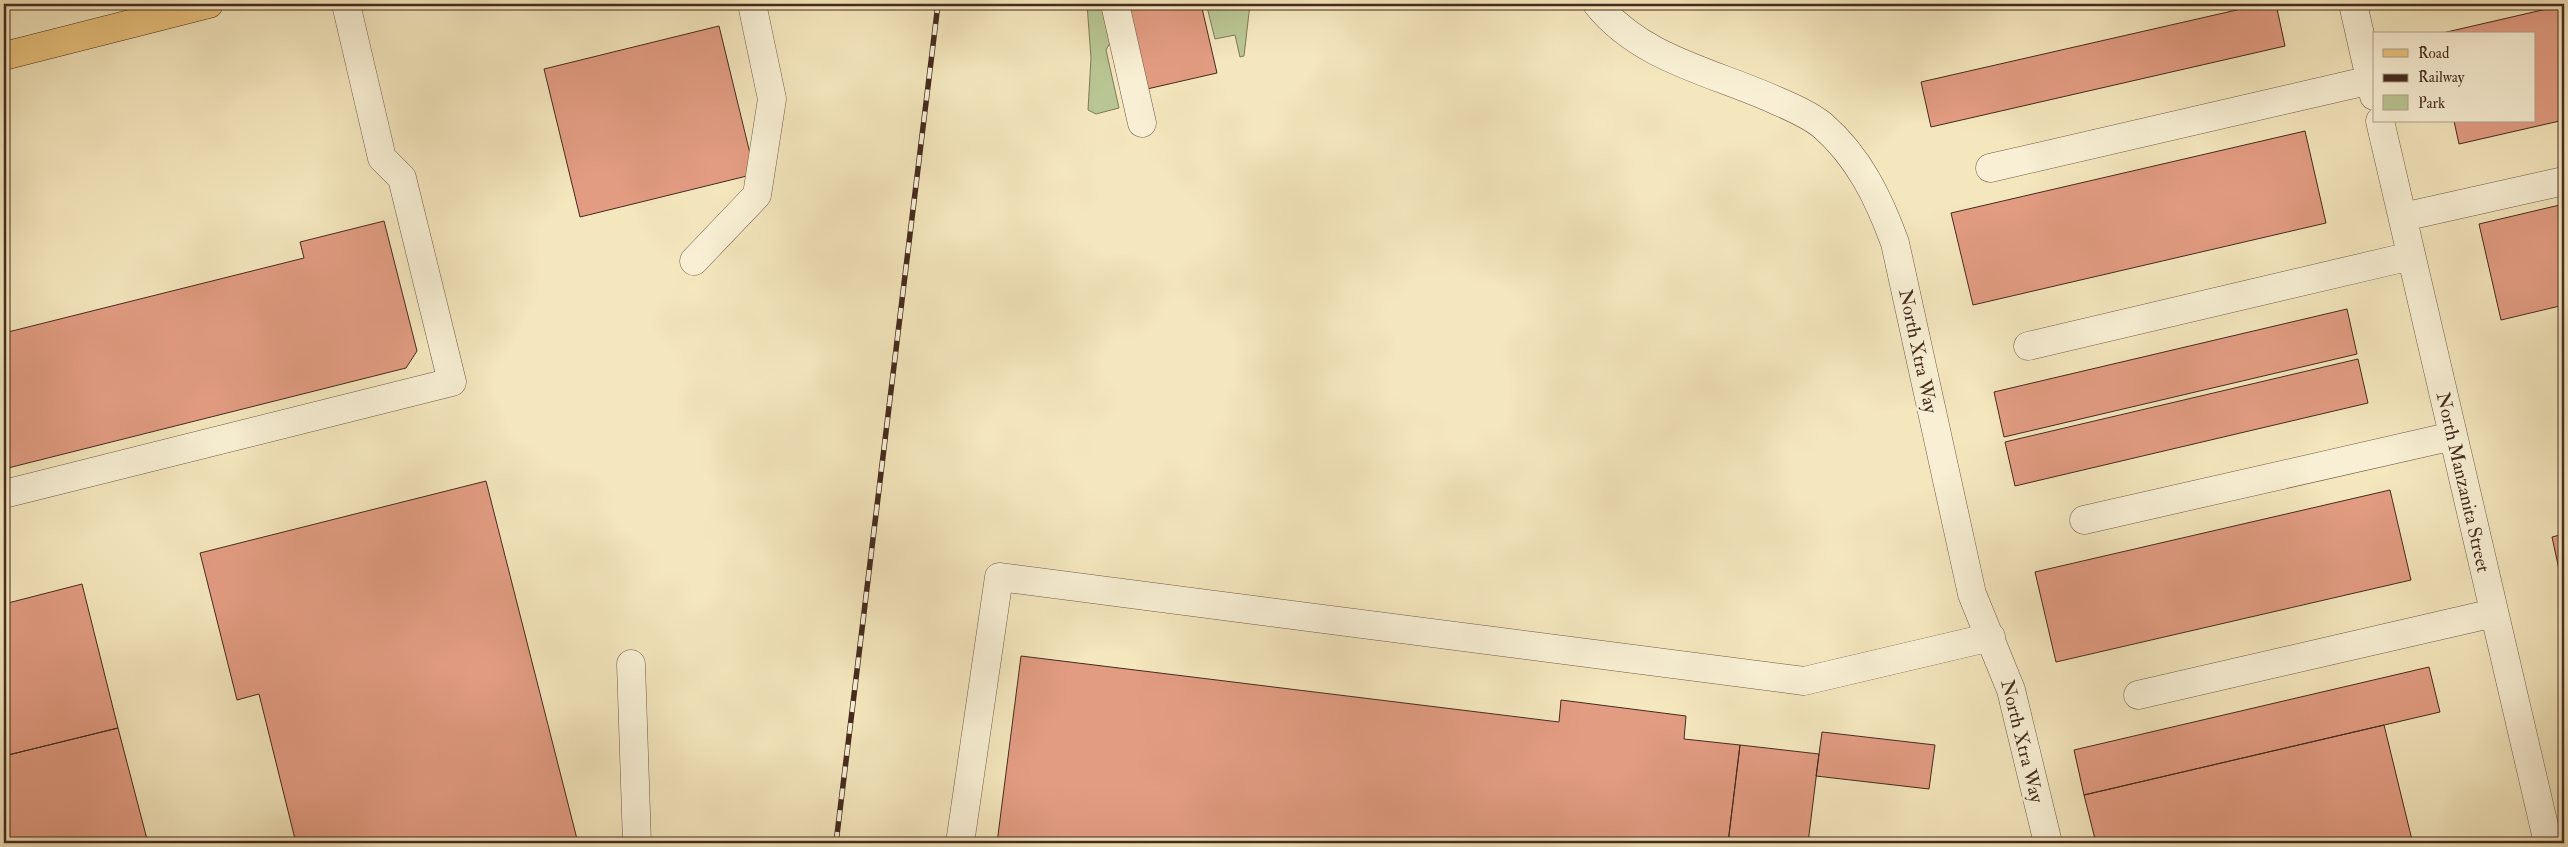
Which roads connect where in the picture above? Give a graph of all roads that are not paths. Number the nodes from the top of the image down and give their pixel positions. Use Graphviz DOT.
graph roads {
  1 [pos="209,4"];
  2 [pos="346,4"];
  3 [pos="752,4"];
  4 [pos="1115,4"];
  5 [pos="1597,4"];
  6 [pos="2353,4"];
  7 [pos="4,56"];
  8 [pos="2372,88"];
  9 [pos="2380,122"];
  10 [pos="1142,123"];
  11 [pos="1990,168"];
  12 [pos="2564,181"];
  13 [pos="2403,217"];
  14 [pos="2411,256"];
  15 [pos="694,261"];
  16 [pos="2028,346"];
  17 [pos="2453,436"];
  18 [pos="4,494"];
  19 [pos="2084,520"];
  20 [pos="2494,613"];
  21 [pos="1991,637"];
  22 [pos="631,664"];
  23 [pos="2138,695"];
  24 [pos="637,843"];
  25 [pos="960,843"];
  26 [pos="2048,843"];
  27 [pos="2548,843"];
  1 -- 7 [label="main road"];
  2 -- 18 [label="street"];
  3 -- 15 [label="street"];
  4 -- 10 [label="street"];
  5 -- 21 [label="street, North Xtra Way"];
  6 -- 8 [label="street"];
  8 -- 11 [label="street"];
  9 -- 13 [label="street, North Manzanita Street"];
  12 -- 13 [label="street"];
  13 -- 14 [label="street, North Manzanita Street"];
  14 -- 16 [label="street"];
  14 -- 17 [label="street, North Manzanita Street"];
  17 -- 19 [label="street"];
  17 -- 20 [label="street, North Manzanita Street"];
  20 -- 23 [label="street"];
  20 -- 27 [label="street, North Manzanita Street"];
  21 -- 25 [label="street"];
  21 -- 26 [label="street, North Xtra Way"];
  22 -- 24 [label="street"];
}
